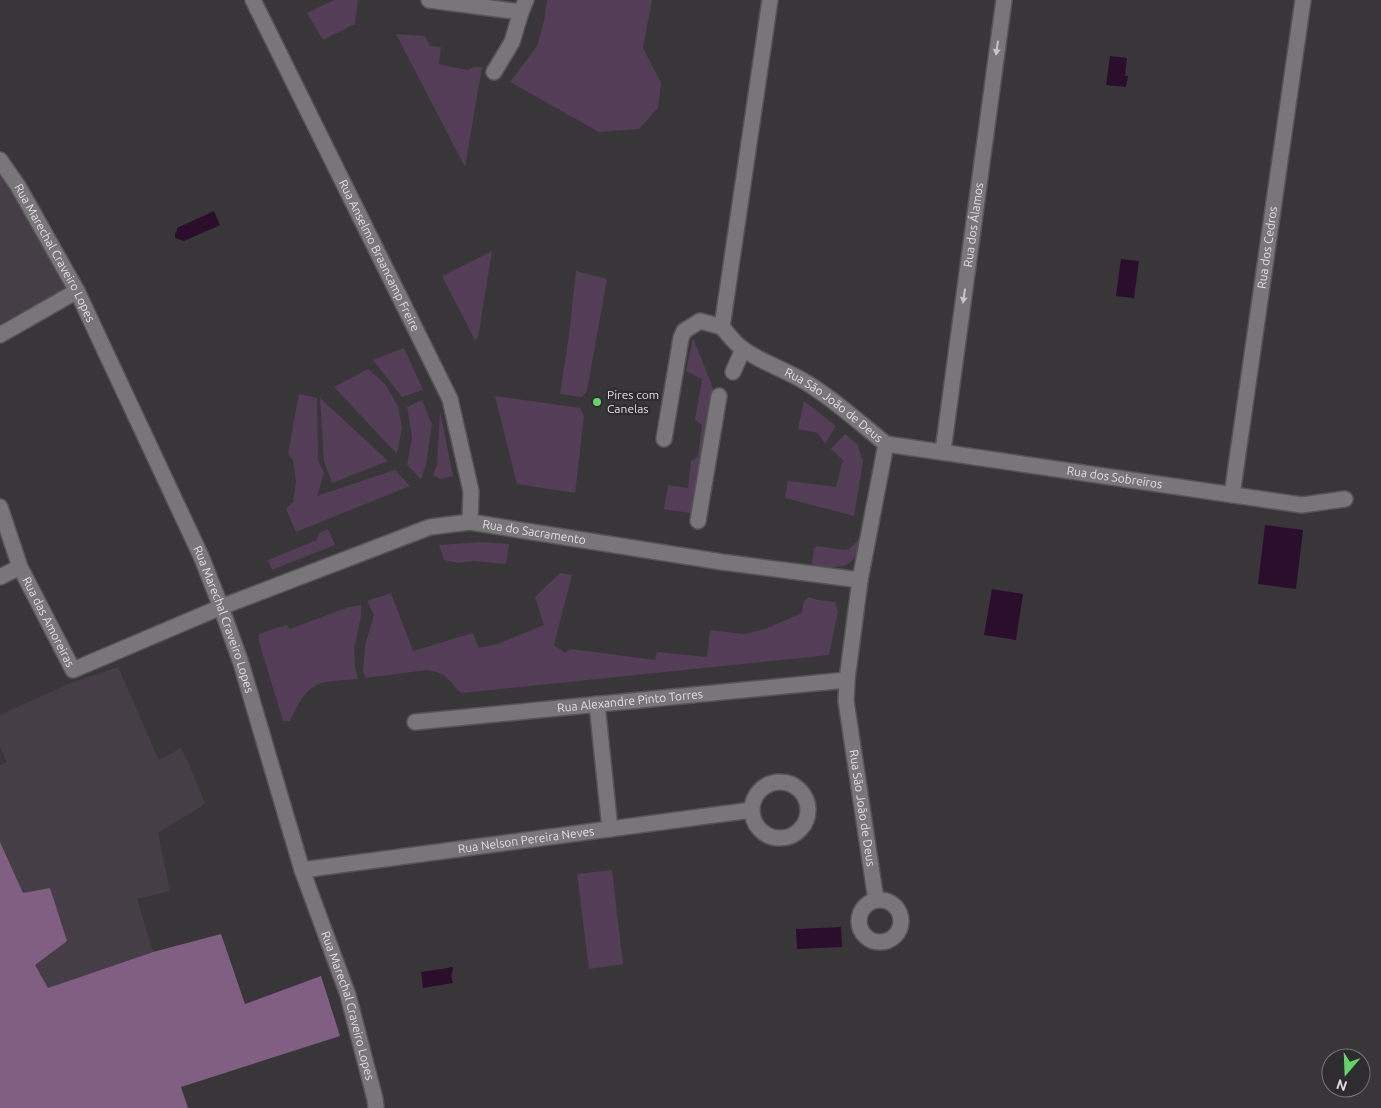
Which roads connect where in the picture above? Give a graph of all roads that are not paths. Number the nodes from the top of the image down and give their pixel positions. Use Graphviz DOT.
graph roads {
  1 [pos="253,0"];
  2 [pos="429,0"];
  3 [pos="770,0"];
  4 [pos="1004,0"];
  5 [pos="1303,0"];
  6 [pos="524,6"];
  7 [pos="494,72"];
  8 [pos="0,160"];
  9 [pos="77,292"];
  10 [pos="722,327"];
  11 [pos="0,335"];
  12 [pos="743,349"];
  13 [pos="733,372"];
  14 [pos="719,396"];
  15 [pos="664,439"];
  16 [pos="886,444"];
  17 [pos="943,451"];
  18 [pos="1232,495"];
  19 [pos="1345,499"];
  20 [pos="0,508"];
  21 [pos="698,521"];
  22 [pos="470,522"];
  23 [pos="20,567"];
  24 [pos="0,577"];
  25 [pos="860,580"];
  26 [pos="221,607"];
  27 [pos="847,680"];
  28 [pos="597,704"];
  29 [pos="414,722"];
  30 [pos="752,810"];
  31 [pos="610,829"];
  32 [pos="302,870"];
  33 [pos="876,900"];
  34 [pos="376,1108"];
  1 -- 22 [label="street, Rua Anselmo Braancamp Freire"];
  2 -- 6 [label="street"];
  3 -- 10 [label="street"];
  4 -- 17 [label="street, Rua dos Álamos, one-way"];
  5 -- 18 [label="street, Rua dos Cedros"];
  6 -- 7 [label="street"];
  8 -- 9 [label="street, Rua Marechal Craveiro Lopes"];
  9 -- 11 [label="street"];
  9 -- 26 [label="street, Rua Marechal Craveiro Lopes"];
  10 -- 12 [label="street, Rua São João de Deus"];
  10 -- 15 [label="street"];
  12 -- 13 [label="street"];
  12 -- 16 [label="street, Rua São João de Deus"];
  14 -- 21 [label="street"];
  16 -- 17 [label="street, Rua dos Sobreiros"];
  16 -- 25 [label="street, Rua São João de Deus"];
  17 -- 18 [label="street, Rua dos Sobreiros"];
  18 -- 19 [label="street, Rua dos Sobreiros"];
  20 -- 23 [label="street, Rua das Amoreiras"];
  22 -- 25 [label="street, Rua do Sacramento"];
  22 -- 26 [label="street, Rua do Sacramento"];
  23 -- 24 [label="street"];
  23 -- 26 [label="street, Rua das Amoreiras"];
  25 -- 27 [label="street, Rua São João de Deus"];
  26 -- 32 [label="street, Rua Marechal Craveiro Lopes"];
  27 -- 28 [label="street, Rua Alexandre Pinto Torres"];
  27 -- 33 [label="street, Rua São João de Deus"];
  28 -- 29 [label="street, Rua Alexandre Pinto Torres"];
  28 -- 31 [label="street"];
  30 -- 31 [label="street, Rua Nelson Pereira Neves"];
  31 -- 32 [label="street, Rua Nelson Pereira Neves"];
  32 -- 34 [label="street, Rua Marechal Craveiro Lopes"];
}
